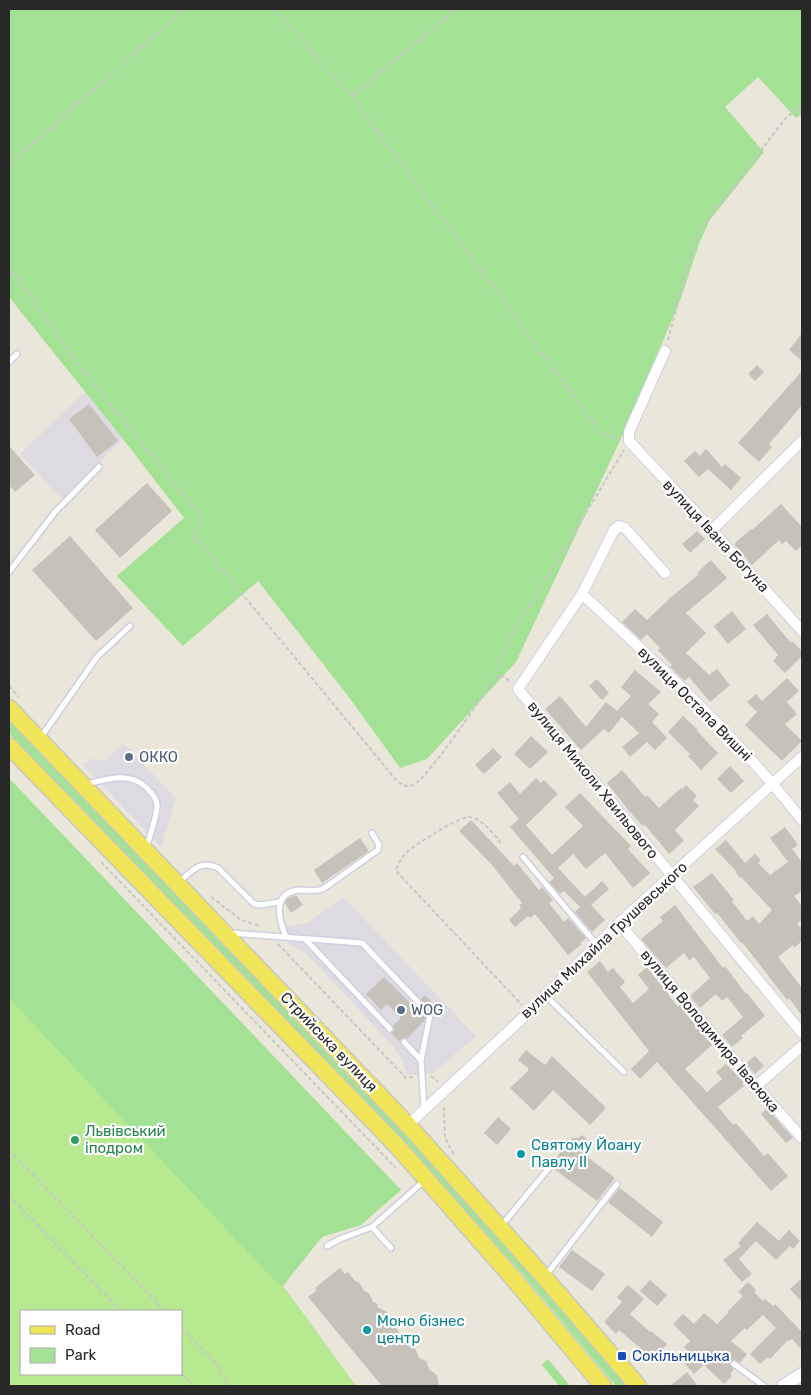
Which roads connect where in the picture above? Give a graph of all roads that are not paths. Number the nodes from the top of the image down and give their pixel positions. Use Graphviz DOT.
graph roads {
  1 [pos="665,351"];
  2 [pos="17,354"];
  3 [pos="9,362"];
  4 [pos="802,441"];
  5 [pos="99,467"];
  6 [pos="712,530"];
  7 [pos="9,572"];
  8 [pos="665,573"];
  9 [pos="582,594"];
  10 [pos="130,626"];
  11 [pos="802,631"];
  12 [pos="15,704"];
  13 [pos="39,739"];
  14 [pos="9,746"];
  15 [pos="802,757"];
  16 [pos="83,784"];
  17 [pos="774,784"];
  18 [pos="802,820"];
  19 [pos="372,833"];
  20 [pos="146,850"];
  21 [pos="523,857"];
  22 [pos="672,876"];
  23 [pos="178,883"];
  24 [pos="279,902"];
  25 [pos="619,923"];
  26 [pos="225,932"];
  27 [pos="286,937"];
  28 [pos="305,939"];
  29 [pos="596,945"];
  30 [pos="545,995"];
  31 [pos="418,1002"];
  32 [pos="430,1015"];
  33 [pos="390,1029"];
  34 [pos="802,1033"];
  35 [pos="404,1042"];
  36 [pos="802,1046"];
  37 [pos="421,1060"];
  38 [pos="624,1072"];
  39 [pos="756,1086"];
  40 [pos="424,1110"];
  41 [pos="408,1125"];
  42 [pos="802,1138"];
  43 [pos="549,1168"];
  44 [pos="426,1179"];
  45 [pos="617,1184"];
  46 [pos="372,1227"];
  47 [pos="500,1227"];
  48 [pos="327,1246"];
  49 [pos="391,1248"];
  50 [pos="544,1278"];
  51 [pos="734,1364"];
  52 [pos="802,1374"];
  53 [pos="787,1385"];
  54 [pos="602,1386"];
  55 [pos="638,1386"];
  56 [pos="764,1386"];
  1 -- 6 [label="street, вулиця Івана Богуна"];
  2 -- 3 [label="lane"];
  4 -- 6 [label="street"];
  5 -- 7 [label="lane"];
  6 -- 11 [label="street, вулиця Івана Богуна"];
  8 -- 9 [label="street"];
  9 -- 17 [label="street, вулиця Остапа Вишні"];
  9 -- 22 [label="street, вулиця Миколи Хвильового"];
  10 -- 13 [label="lane"];
  12 -- 13 [label="main road, Стрийська вулиця"];
  13 -- 16 [label="main road, Стрийська вулиця"];
  14 -- 44 [label="main road, Стрийська вулиця"];
  15 -- 17 [label="street, вулиця Михайла Грушевського"];
  16 -- 20 [label="main road, Стрийська вулиця"];
  16 -- 20 [label="lane"];
  17 -- 18 [label="street, вулиця Остапа Вишні"];
  17 -- 22 [label="street, вулиця Михайла Грушевського"];
  19 -- 24 [label="lane"];
  20 -- 23 [label="main road, Стрийська вулиця"];
  21 -- 29 [label="lane"];
  22 -- 25 [label="street, вулиця Михайла Грушевського"];
  22 -- 34 [label="street, вулиця Миколи Хвильового"];
  23 -- 24 [label="lane"];
  23 -- 26 [label="main road, Стрийська вулиця"];
  24 -- 27 [label="lane"];
  25 -- 29 [label="street, вулиця Михайла Грушевського"];
  25 -- 39 [label="street, вулиця Володимира Івасюка"];
  26 -- 27 [label="lane"];
  26 -- 41 [label="main road, Стрийська вулиця"];
  27 -- 28 [label="lane"];
  28 -- 31 [label="lane"];
  28 -- 33 [label="lane"];
  29 -- 30 [label="street, вулиця Михайла Грушевського"];
  30 -- 38 [label="lane"];
  30 -- 40 [label="street, вулиця Михайла Грушевського"];
  32 -- 37 [label="lane"];
  35 -- 37 [label="lane"];
  36 -- 39 [label="street"];
  37 -- 40 [label="lane"];
  39 -- 42 [label="street, вулиця Володимира Івасюка"];
  40 -- 41 [label="street, вулиця Михайла Грушевського"];
  41 -- 47 [label="main road, Стрийська вулиця"];
  43 -- 47 [label="lane"];
  44 -- 46 [label="lane"];
  44 -- 54 [label="main road, Стрийська вулиця"];
  45 -- 50 [label="lane"];
  46 -- 48 [label="lane"];
  46 -- 49 [label="lane"];
  47 -- 50 [label="main road, Стрийська вулиця"];
  50 -- 55 [label="main road, Стрийська вулиця"];
  51 -- 56 [label="lane"];
  52 -- 53 [label="street"];
}
